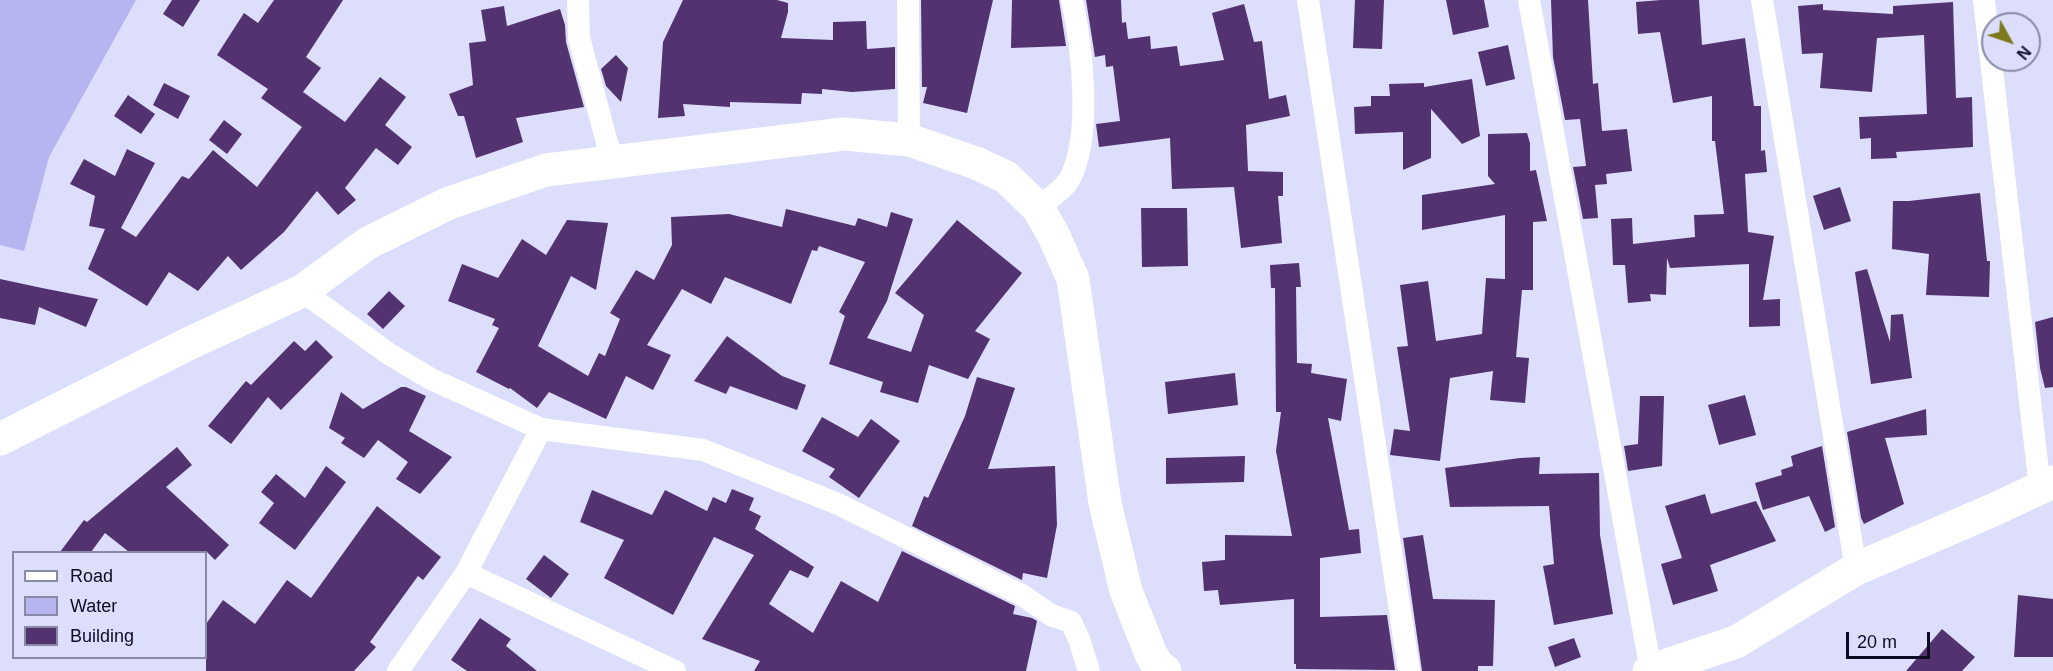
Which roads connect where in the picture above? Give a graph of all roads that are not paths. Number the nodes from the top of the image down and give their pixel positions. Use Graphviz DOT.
graph roads {
  1 [pos="578,0"];
  2 [pos="908,0"];
  3 [pos="1072,0"];
  4 [pos="1308,0"];
  5 [pos="1529,0"];
  6 [pos="1762,0"];
  7 [pos="1984,0"];
  8 [pos="909,140"];
  9 [pos="612,161"];
  10 [pos="1038,208"];
  11 [pos="302,291"];
  12 [pos="541,429"];
  13 [pos="0,439"];
  14 [pos="2046,485"];
  15 [pos="1856,569"];
  16 [pos="466,573"];
  17 [pos="1152,665"];
  18 [pos="398,671"];
  19 [pos="675,671"];
  20 [pos="1089,671"];
  21 [pos="1409,671"];
  22 [pos="1650,671"];
  1 -- 9 [label="street"];
  2 -- 8 [label="street"];
  3 -- 10 [label="street"];
  4 -- 21 [label="street"];
  5 -- 22 [label="street"];
  6 -- 15 [label="street"];
  7 -- 14 [label="street"];
  8 -- 9 [label="highway"];
  8 -- 10 [label="highway"];
  9 -- 11 [label="highway"];
  10 -- 17 [label="highway"];
  11 -- 12 [label="street"];
  11 -- 13 [label="highway"];
  12 -- 16 [label="street"];
  12 -- 20 [label="street"];
  14 -- 15 [label="highway"];
  15 -- 22 [label="highway"];
  16 -- 18 [label="street"];
  16 -- 19 [label="street"];
}
